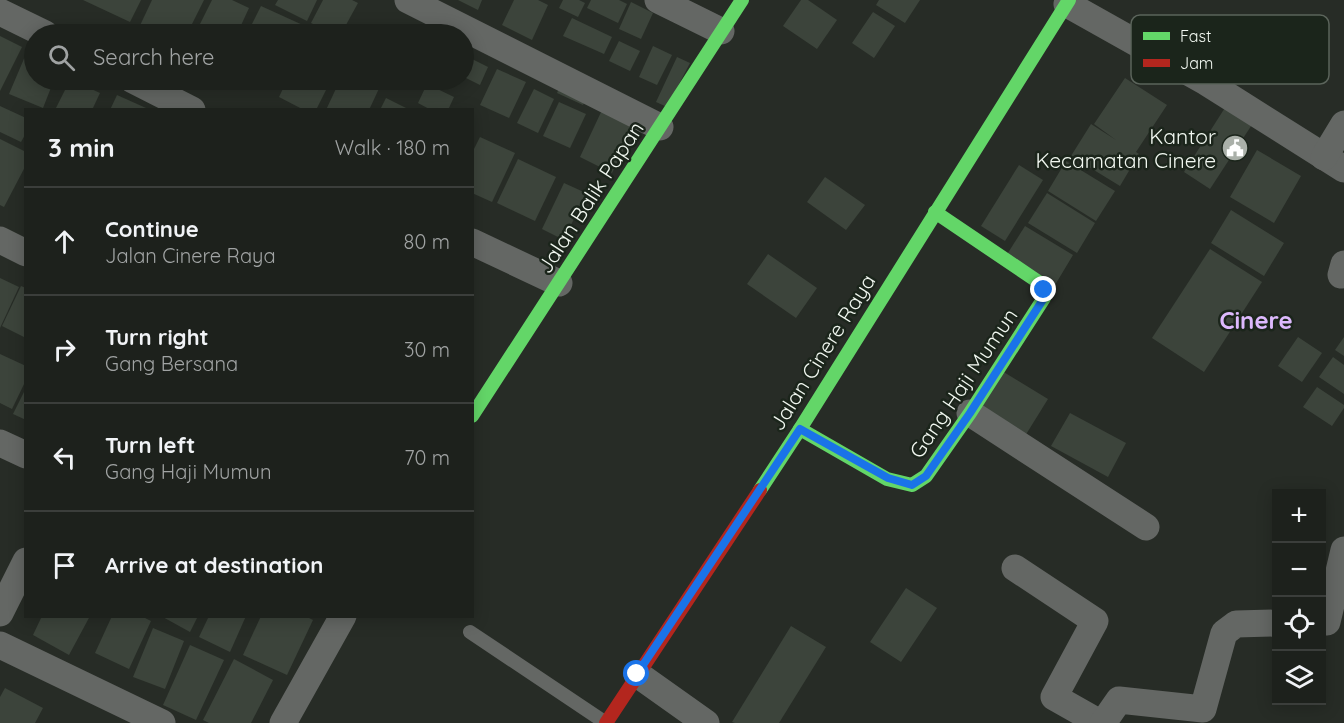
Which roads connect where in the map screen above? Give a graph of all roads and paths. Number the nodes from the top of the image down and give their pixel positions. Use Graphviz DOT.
graph roads {
  1 [pos="408,0"];
  2 [pos="658,0"];
  3 [pos="742,0"];
  4 [pos="1068,2"];
  5 [pos="0,12"];
  6 [pos="25,24"];
  7 [pos="456,24"];
  8 [pos="721,32"];
  9 [pos="474,33"];
  10 [pos="1131,39"];
  11 [pos="1209,84"];
  12 [pos="153,90"];
  13 [pos="188,108"];
  14 [pos="1344,124"];
  15 [pos="660,126"];
  16 [pos="1334,163"];
  17 [pos="934,212"];
  18 [pos="0,240"];
  19 [pos="474,243"];
  20 [pos="24,252"];
  21 [pos="559,283"];
  22 [pos="474,413"];
  23 [pos="970,413"];
  24 [pos="805,432"];
  25 [pos="0,442"];
  26 [pos="24,454"];
  27 [pos="1146,527"];
  28 [pos="1344,550"];
  29 [pos="24,565"];
  30 [pos="1015,568"];
  31 [pos="0,613"];
  32 [pos="343,618"];
  33 [pos="1272,623"];
  34 [pos="1331,625"];
  35 [pos="470,632"];
  36 [pos="0,645"];
  37 [pos="637,674"];
  38 [pos="162,723"];
  39 [pos="283,723"];
  40 [pos="606,723"];
  41 [pos="706,723"];
  42 [pos="1102,723"];
  1 -- 7 [label="street"];
  2 -- 8 [label="street"];
  3 -- 8 [label="street, Jalan Balik Papan"];
  4 -- 10 [label="street"];
  4 -- 17 [label="street, Jalan Cinere Raya"];
  5 -- 6 [label="street"];
  8 -- 15 [label="street, Jalan Balik Papan"];
  9 -- 15 [label="street"];
  11 -- 16 [label="street"];
  12 -- 13 [label="street"];
  14 -- 16 [label="street"];
  15 -- 21 [label="street, Jalan Balik Papan"];
  17 -- 23 [label="street, Gang Haji Mumun"];
  17 -- 24 [label="street, Jalan Cinere Raya"];
  18 -- 20 [label="street"];
  19 -- 21 [label="street"];
  21 -- 22 [label="street, Jalan Balik Papan"];
  23 -- 24 [label="street, Gang Haji Mumun"];
  23 -- 27 [label="street"];
  24 -- 37 [label="street, Jalan Cinere Raya"];
  25 -- 26 [label="street"];
  28 -- 34 [label="street"];
  29 -- 31 [label="street"];
  30 -- 42 [label="street"];
  32 -- 39 [label="street"];
  33 -- 42 [label="street"];
  35 -- 40 [label="lane"];
  36 -- 38 [label="street"];
  37 -- 40 [label="street, Jalan Cinere Raya"];
  37 -- 41 [label="street"];
}
